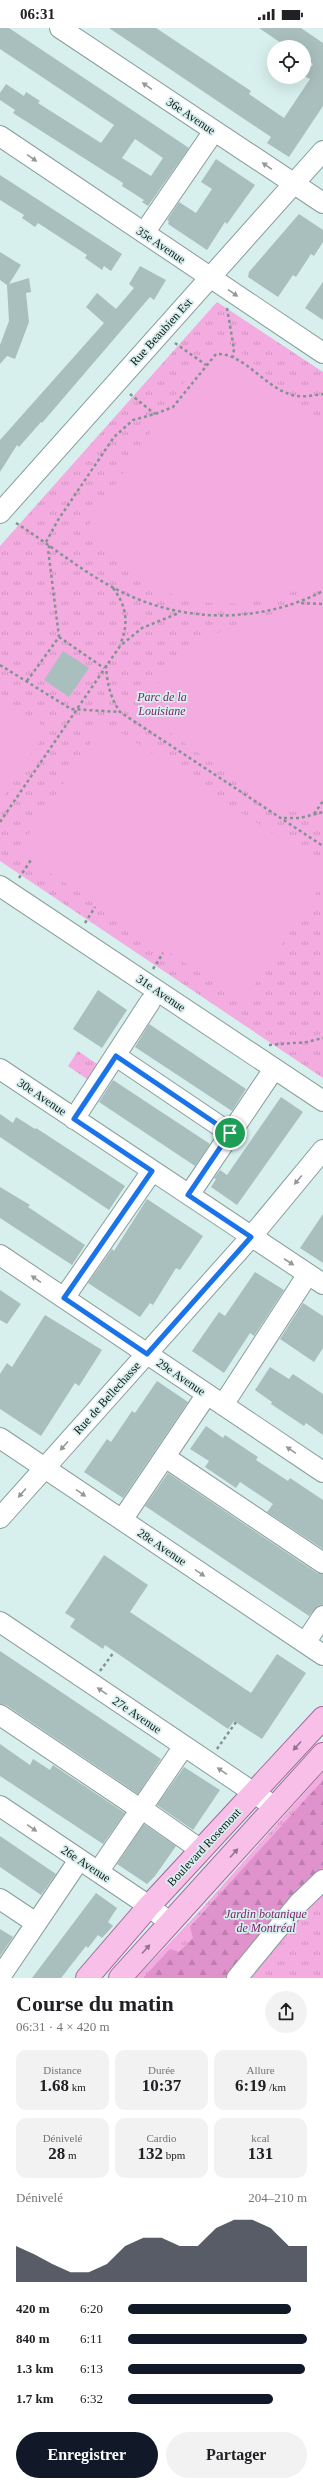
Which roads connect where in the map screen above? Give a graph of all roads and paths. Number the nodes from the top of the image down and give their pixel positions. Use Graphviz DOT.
graph roads {
  1 [pos="60,28"];
  2 [pos="214,131"];
  3 [pos="0,136"];
  4 [pos="323,151"];
  5 [pos="294,184"];
  6 [pos="323,203"];
  7 [pos="144,233"];
  8 [pos="210,278"];
  9 [pos="226,304"];
  10 [pos="175,343"];
  11 [pos="323,353"];
  12 [pos="233,357"];
  13 [pos="206,365"];
  14 [pos="130,394"];
  15 [pos="323,394"];
  16 [pos="155,414"];
  17 [pos="6,509"];
  18 [pos="46,542"];
  19 [pos="50,545"];
  20 [pos="112,588"];
  21 [pos="323,591"];
  22 [pos="300,602"];
  23 [pos="323,604"];
  24 [pos="180,612"];
  25 [pos="59,637"];
  26 [pos="120,646"];
  27 [pos="0,665"];
  28 [pos="106,665"];
  29 [pos="104,668"];
  30 [pos="27,681"];
  31 [pos="75,710"];
  32 [pos="120,712"];
  33 [pos="323,801"];
  34 [pos="323,812"];
  35 [pos="314,815"];
  36 [pos="283,818"];
  37 [pos="0,822"];
  38 [pos="323,846"];
  39 [pos="31,860"];
  40 [pos="9,883"];
  41 [pos="95,907"];
  42 [pos="85,924"];
  43 [pos="163,953"];
  44 [pos="153,969"];
  45 [pos="150,1002"];
  46 [pos="323,1038"];
  47 [pos="267,1045"];
  48 [pos="116,1056"];
  49 [pos="0,1069"];
  50 [pos="274,1069"];
  51 [pos="323,1101"];
  52 [pos="74,1119"];
  53 [pos="230,1133"];
  54 [pos="323,1150"];
  55 [pos="152,1171"];
  56 [pos="188,1195"];
  57 [pos="251,1237"];
  58 [pos="0,1255"];
  59 [pos="316,1279"];
  60 [pos="64,1298"];
  61 [pos="147,1354"];
  62 [pos="215,1399"];
  63 [pos="0,1438"];
  64 [pos="165,1457"];
  65 [pos="44,1468"];
  66 [pos="323,1472"];
  67 [pos="0,1518"];
  68 [pos="122,1520"];
  69 [pos="323,1563"];
  70 [pos="323,1616"];
  71 [pos="0,1624"];
  72 [pos="305,1643"];
  73 [pos="114,1652"];
  74 [pos="323,1655"];
  75 [pos="100,1671"];
  76 [pos="0,1715"];
  77 [pos="323,1718"];
  78 [pos="236,1722"];
  79 [pos="184,1746"];
  80 [pos="216,1749"];
  81 [pos="323,1754"];
  82 [pos="254,1793"];
  83 [pos="0,1806"];
  84 [pos="275,1807"];
  85 [pos="144,1811"];
  86 [pos="201,1850"];
  87 [pos="79,1860"];
  88 [pos="98,1872"];
  89 [pos="323,1880"];
  90 [pos="0,1899"];
  91 [pos="149,1906"];
  92 [pos="36,1923"];
  93 [pos="170,1923"];
  94 [pos="0,1977"];
  95 [pos="87,1978"];
  96 [pos="120,1978"];
  97 [pos="237,1978"];
  2 -- 1 [label="street, 36e Avenue, one-way"];
  5 -- 2 [label="street, 36e Avenue, one-way"];
  2 -- 7 [label="street"];
  3 -- 7 [label="street, 35e Avenue, one-way"];
  4 -- 5 [label="street, Rue Beaubien Est"];
  5 -- 6 [label="street, 36e Avenue"];
  5 -- 8 [label="street, Rue Beaubien Est"];
  7 -- 8 [label="street, 35e Avenue"];
  8 -- 11 [label="street, 35e Avenue, one-way"];
  8 -- 17 [label="street, Rue Beaubien Est"];
  9 -- 12 [label="path"];
  10 -- 13 [label="path"];
  12 -- 13 [label="path"];
  12 -- 15 [label="path"];
  13 -- 16 [label="path"];
  14 -- 16 [label="path"];
  16 -- 18 [label="path"];
  17 -- 18 [label="path"];
  18 -- 19 [label="path"];
  19 -- 20 [label="path"];
  19 -- 25 [label="path"];
  20 -- 24 [label="path"];
  20 -- 26 [label="path"];
  21 -- 22 [label="path"];
  22 -- 23 [label="path"];
  22 -- 24 [label="path"];
  24 -- 26 [label="path"];
  25 -- 29 [label="path"];
  25 -- 30 [label="path"];
  26 -- 28 [label="path"];
  27 -- 30 [label="path"];
  28 -- 29 [label="path"];
  28 -- 32 [label="path"];
  29 -- 31 [label="path"];
  30 -- 31 [label="path"];
  31 -- 32 [label="path"];
  31 -- 37 [label="path"];
  32 -- 36 [label="path"];
  33 -- 35 [label="path"];
  34 -- 35 [label="path"];
  35 -- 36 [label="path"];
  36 -- 38 [label="path"];
  39 -- 40 [label="path"];
  40 -- 50 [label="street, 31e Avenue"];
  41 -- 42 [label="path"];
  43 -- 44 [label="path"];
  45 -- 48 [label="street"];
  46 -- 47 [label="path"];
  48 -- 52 [label="street"];
  48 -- 53 [label="street"];
  49 -- 52 [label="street, 30e Avenue"];
  50 -- 51 [label="street, 31e Avenue"];
  50 -- 53 [label="street"];
  52 -- 55 [label="street, 30e Avenue"];
  53 -- 56 [label="street"];
  54 -- 57 [label="street, Rue de Bellechasse, one-way"];
  55 -- 56 [label="street, 30e Avenue"];
  55 -- 60 [label="street"];
  56 -- 57 [label="street, 30e Avenue"];
  57 -- 59 [label="street, 30e Avenue, one-way"];
  57 -- 61 [label="street, Rue de Bellechasse"];
  60 -- 58 [label="street, 29e Avenue, one-way"];
  59 -- 62 [label="street"];
  60 -- 61 [label="street, 29e Avenue"];
  61 -- 62 [label="street, 29e Avenue"];
  61 -- 65 [label="street, Rue de Bellechasse, one-way"];
  62 -- 64 [label="street"];
  66 -- 62 [label="street, 29e Avenue, one-way"];
  63 -- 65 [label="street, 28e Avenue"];
  64 -- 68 [label="street"];
  64 -- 69 [label="street"];
  65 -- 67 [label="street, Rue de Bellechasse, one-way"];
  65 -- 68 [label="street, 28e Avenue, one-way"];
  68 -- 72 [label="street, 28e Avenue, one-way"];
  70 -- 72 [label="street"];
  79 -- 71 [label="street, 27e Avenue, one-way"];
  72 -- 74 [label="street, 28e Avenue"];
  73 -- 75 [label="path"];
  76 -- 85 [label="street"];
  77 -- 82 [label="main road, Boulevard Rosemont, one-way"];
  78 -- 80 [label="path"];
  82 -- 79 [label="street, 27e Avenue, one-way"];
  79 -- 85 [label="street"];
  81 -- 84 [label="main road, Boulevard Rosemont"];
  82 -- 84 [label="street, 27e Avenue"];
  82 -- 86 [label="main road, Boulevard Rosemont"];
  83 -- 87 [label="street, 26e Avenue, one-way"];
  93 -- 84 [label="main road, Boulevard Rosemont, one-way"];
  85 -- 86 [label="street"];
  85 -- 88 [label="street"];
  86 -- 91 [label="main road, Boulevard Rosemont"];
  87 -- 88 [label="street, 26e Avenue"];
  87 -- 92 [label="street"];
  88 -- 91 [label="street, 26e Avenue"];
  89 -- 97 [label="street"];
  90 -- 92 [label="street"];
  91 -- 93 [label="street, 26e Avenue"];
  91 -- 95 [label="main road, Boulevard Rosemont"];
  92 -- 94 [label="street"];
  96 -- 93 [label="main road, Boulevard Rosemont, one-way"];
}
